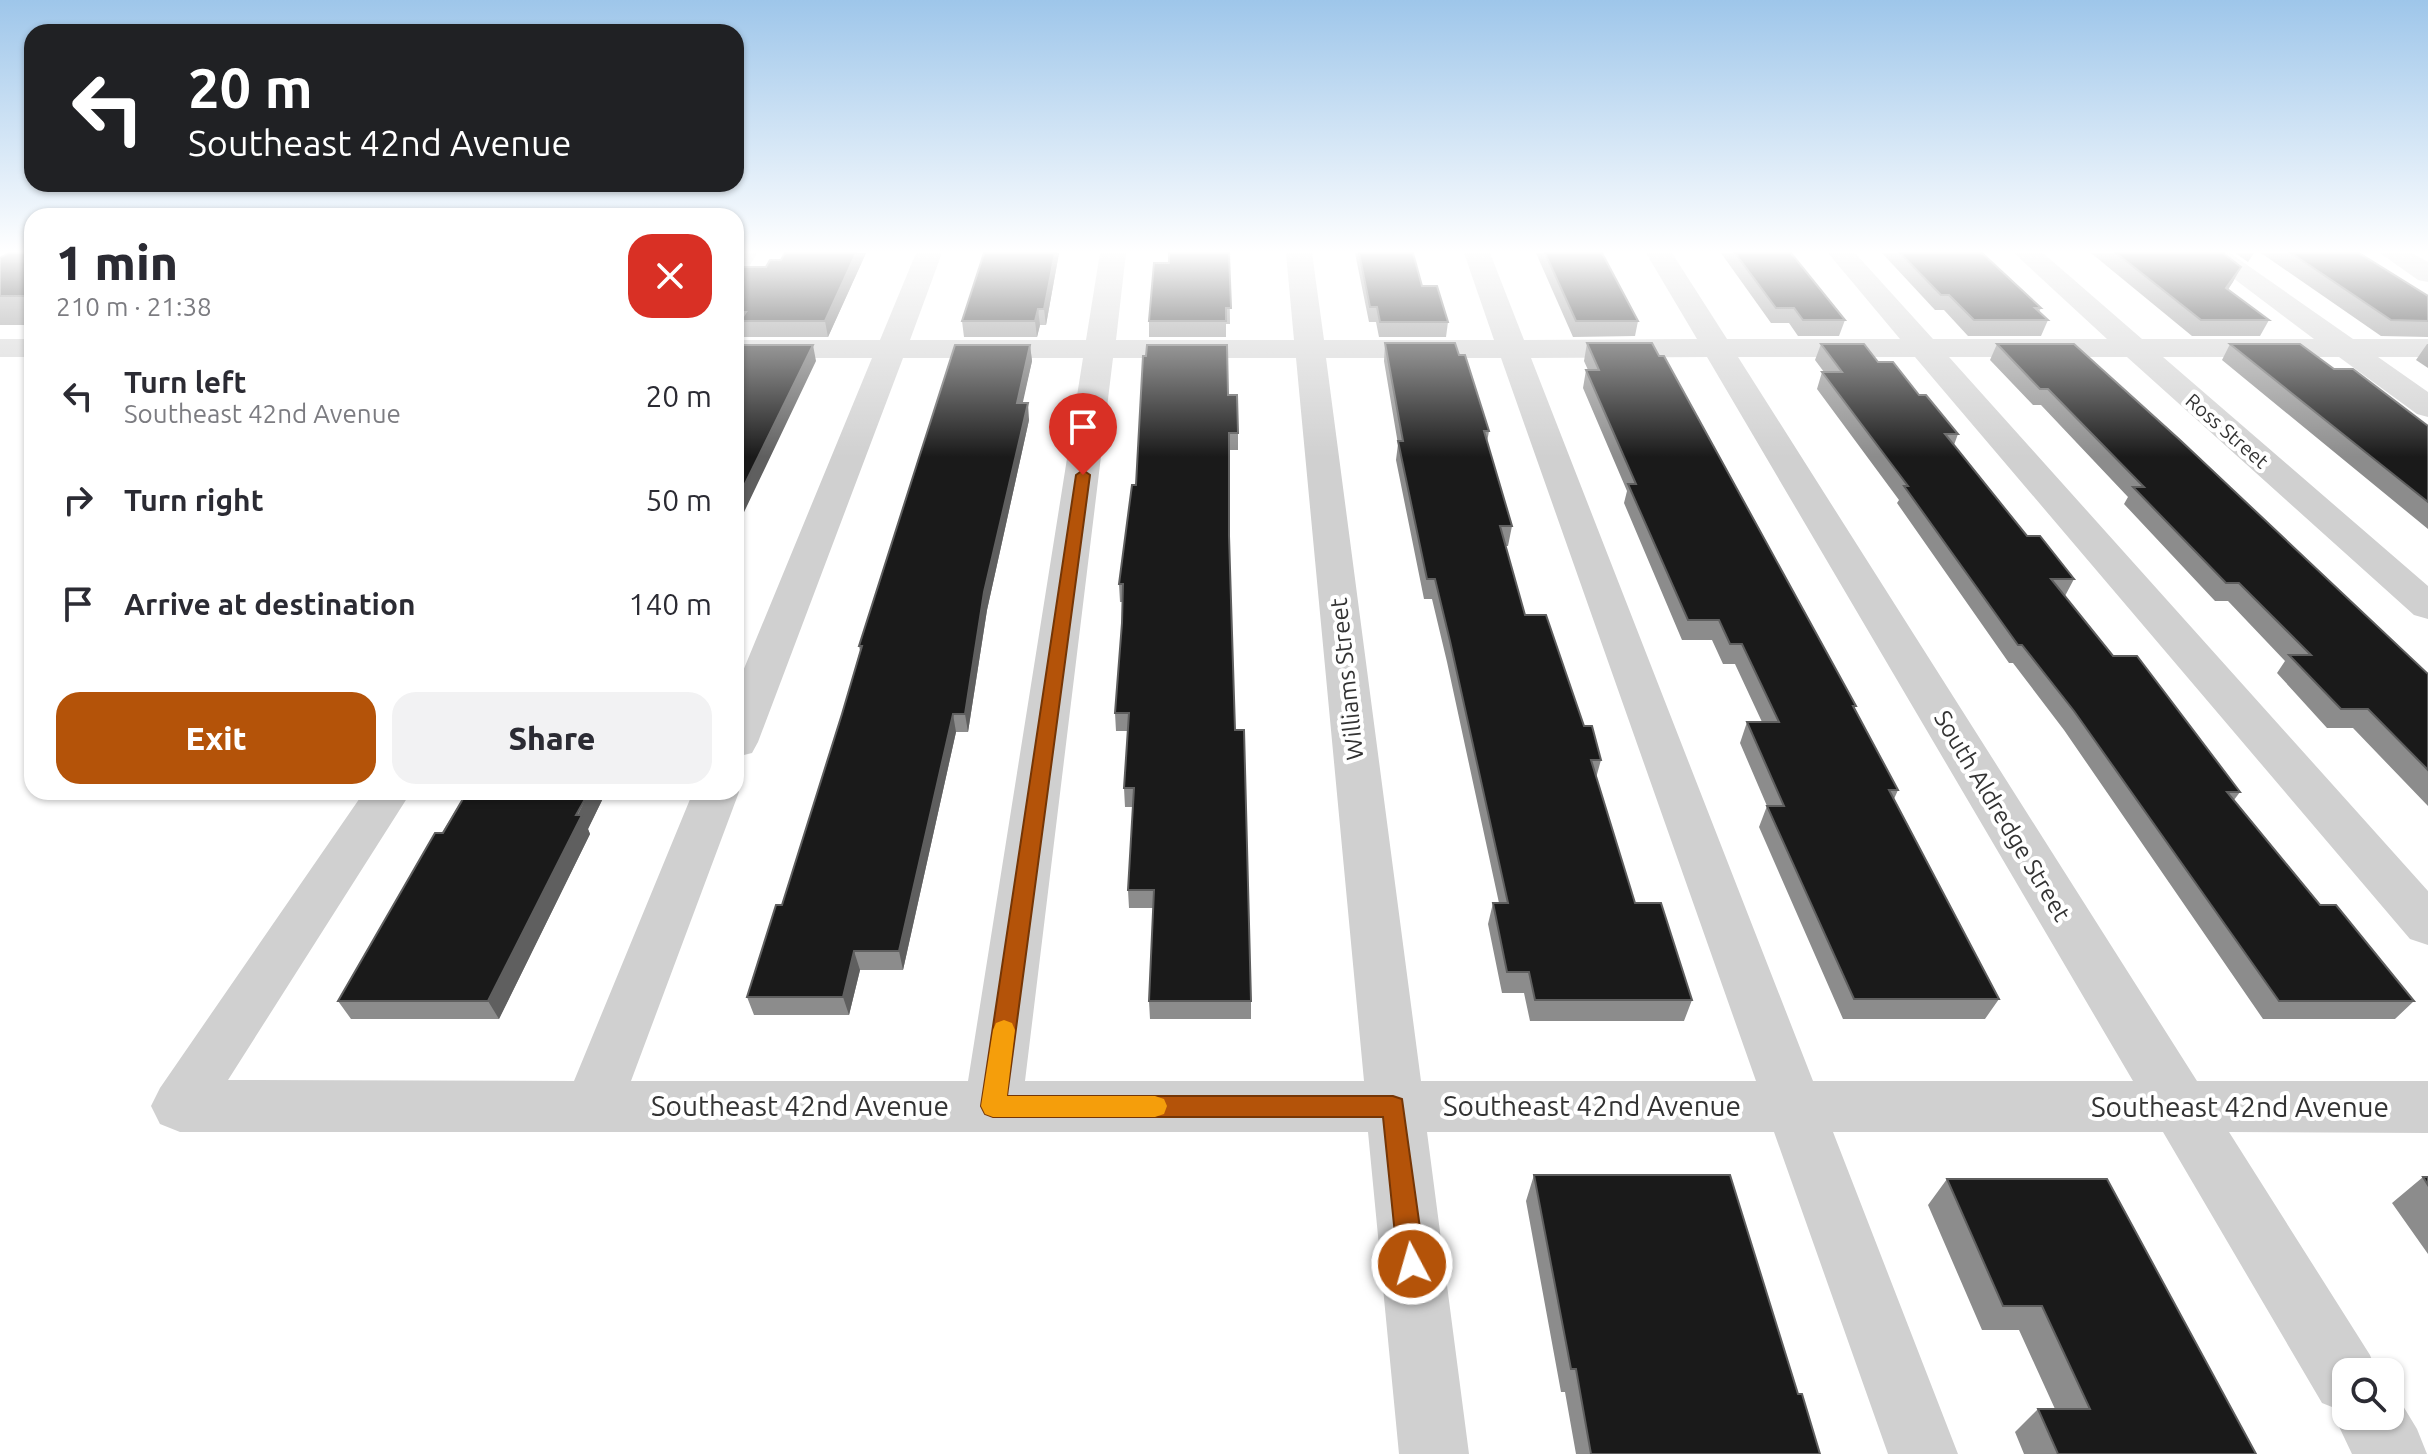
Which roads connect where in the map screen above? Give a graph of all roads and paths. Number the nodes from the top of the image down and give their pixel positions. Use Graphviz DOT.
graph roads {
  1 [pos="902,321"];
  2 [pos="1105,321"];
  3 [pos="1308,321"];
  4 [pos="1502,321"];
  5 [pos="1702,321"];
  6 [pos="1900,321"];
  7 [pos="2103,321"];
  8 [pos="2308,321"];
  9 [pos="1923,347"];
  10 [pos="2132,347"];
  11 [pos="2345,347"];
  12 [pos="0,348"];
  13 [pos="24,348"];
  14 [pos="1311,348"];
  15 [pos="1512,348"];
  16 [pos="1719,348"];
  17 [pos="2428,348"];
  18 [pos="744,349"];
  19 [pos="891,349"];
  20 [pos="1101,349"];
  21 [pos="2428,407"];
  22 [pos="2428,607"];
  23 [pos="744,722"];
  24 [pos="383,800"];
  25 [pos="713,800"];
  26 [pos="2428,925"];
  27 [pos="593,1105"];
  28 [pos="993,1106"];
  29 [pos="1393,1106"];
  30 [pos="1795,1106"];
  31 [pos="2428,1107"];
  32 [pos="2179,1108"];
  33 [pos="2333,1358"];
  34 [pos="2377,1430"];
  35 [pos="1434,1454"];
  36 [pos="1923,1454"];
  37 [pos="2392,1454"];
  1 -- 19 [label="street"];
  2 -- 20 [label="street"];
  3 -- 14 [label="street, Williams Street"];
  4 -- 15 [label="street"];
  5 -- 16 [label="street, South Aldredge Street"];
  6 -- 9 [label="street"];
  7 -- 10 [label="street, Ross Street"];
  8 -- 11 [label="street"];
  9 -- 10 [label="street"];
  9 -- 16 [label="street"];
  9 -- 26 [label="street"];
  10 -- 11 [label="street"];
  10 -- 22 [label="street, Ross Street"];
  11 -- 17 [label="street"];
  11 -- 21 [label="street"];
  12 -- 13 [label="street"];
  14 -- 15 [label="street"];
  14 -- 20 [label="street"];
  14 -- 29 [label="street, Williams Street"];
  15 -- 16 [label="street"];
  15 -- 30 [label="street"];
  16 -- 32 [label="street, South Aldredge Street"];
  18 -- 19 [label="street"];
  19 -- 20 [label="street"];
  19 -- 23 [label="street"];
  20 -- 28 [label="street"];
  24 -- 27 [label="street, Southeast 42nd Avenue"];
  25 -- 27 [label="street"];
  27 -- 28 [label="street, Southeast 42nd Avenue"];
  28 -- 29 [label="street, Southeast 42nd Avenue"];
  29 -- 30 [label="street, Southeast 42nd Avenue"];
  29 -- 35 [label="street, Williams Street"];
  30 -- 32 [label="street, Southeast 42nd Avenue"];
  30 -- 36 [label="street"];
  31 -- 32 [label="street, Southeast 42nd Avenue"];
  32 -- 33 [label="street, South Aldredge Street"];
  34 -- 37 [label="street"];
}
